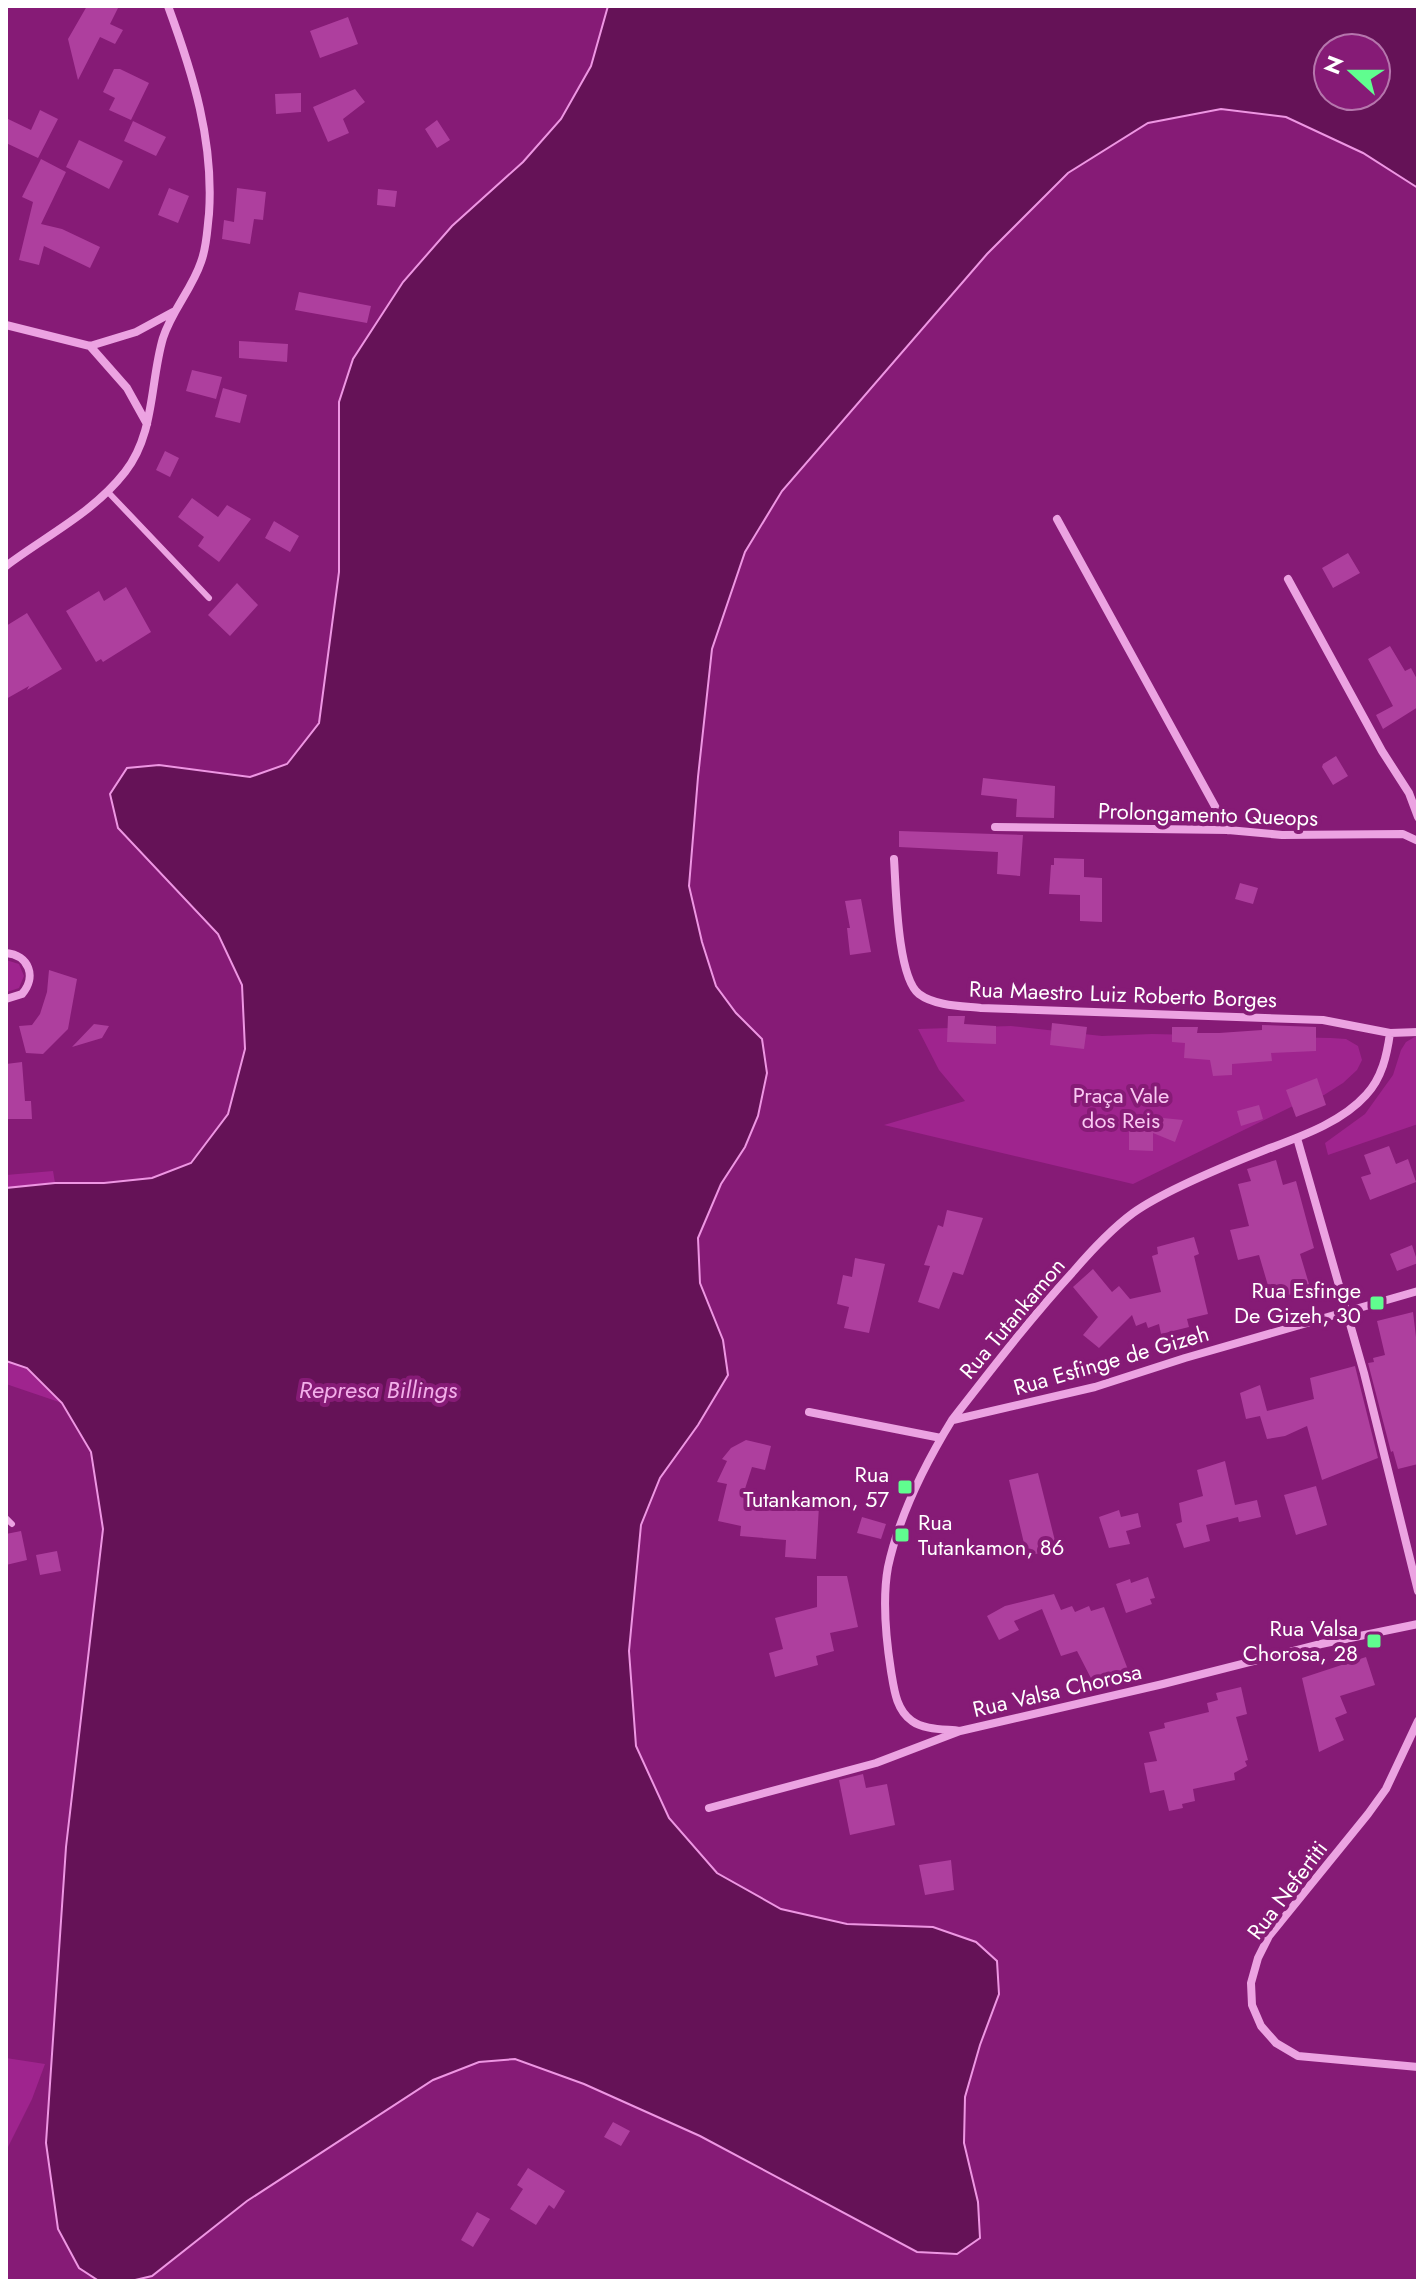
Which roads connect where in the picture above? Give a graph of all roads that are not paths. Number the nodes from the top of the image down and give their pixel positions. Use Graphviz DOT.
graph roads {
  1 [pos="168,6"];
  2 [pos="173,312"];
  3 [pos="6,325"];
  4 [pos="90,346"];
  5 [pos="147,424"];
  6 [pos="108,492"];
  7 [pos="1057,519"];
  8 [pos="6,566"];
  9 [pos="1288,579"];
  10 [pos="209,598"];
  11 [pos="1418,817"];
  12 [pos="995,827"];
  13 [pos="1228,830"];
  14 [pos="1418,841"];
  15 [pos="894,859"];
  16 [pos="6,953"];
  17 [pos="6,999"];
  18 [pos="1418,1032"];
  19 [pos="1390,1033"];
  20 [pos="1297,1138"];
  21 [pos="1418,1291"];
  22 [pos="1346,1312"];
  23 [pos="809,1412"];
  24 [pos="952,1420"];
  25 [pos="941,1438"];
  26 [pos="6,1518"];
  27 [pos="12,1524"];
  28 [pos="1418,1591"];
  29 [pos="1418,1624"];
  30 [pos="1418,1721"];
  31 [pos="960,1731"];
  32 [pos="709,1808"];
  33 [pos="1418,2067"];
  1 -- 2 [label="street"];
  2 -- 4 [label="street"];
  2 -- 5 [label="street"];
  3 -- 4 [label="street"];
  4 -- 5 [label="street"];
  5 -- 6 [label="street"];
  6 -- 8 [label="street"];
  6 -- 10 [label="lane"];
  7 -- 13 [label="street"];
  9 -- 11 [label="street"];
  12 -- 13 [label="street, Prolongamento Queops"];
  13 -- 14 [label="street, Prolongamento Queops"];
  15 -- 19 [label="street, Rua Maestro Luiz Roberto Borges"];
  16 -- 17 [label="street"];
  18 -- 19 [label="street, Rua Maestro Luiz Roberto Borges"];
  19 -- 20 [label="street, Rua Tutankamon"];
  20 -- 22 [label="street"];
  20 -- 24 [label="street, Rua Tutankamon"];
  21 -- 22 [label="street, Rua Esfinge de Gizeh"];
  22 -- 24 [label="street, Rua Esfinge de Gizeh"];
  22 -- 28 [label="street"];
  23 -- 25 [label="street"];
  24 -- 25 [label="street, Rua Tutankamon"];
  25 -- 31 [label="street, Rua Tutankamon"];
  26 -- 27 [label="lane"];
  29 -- 31 [label="street, Rua Valsa Chorosa"];
  30 -- 33 [label="street, Rua Nefertiti"];
  31 -- 32 [label="street, Rua Valsa Chorosa"];
}
